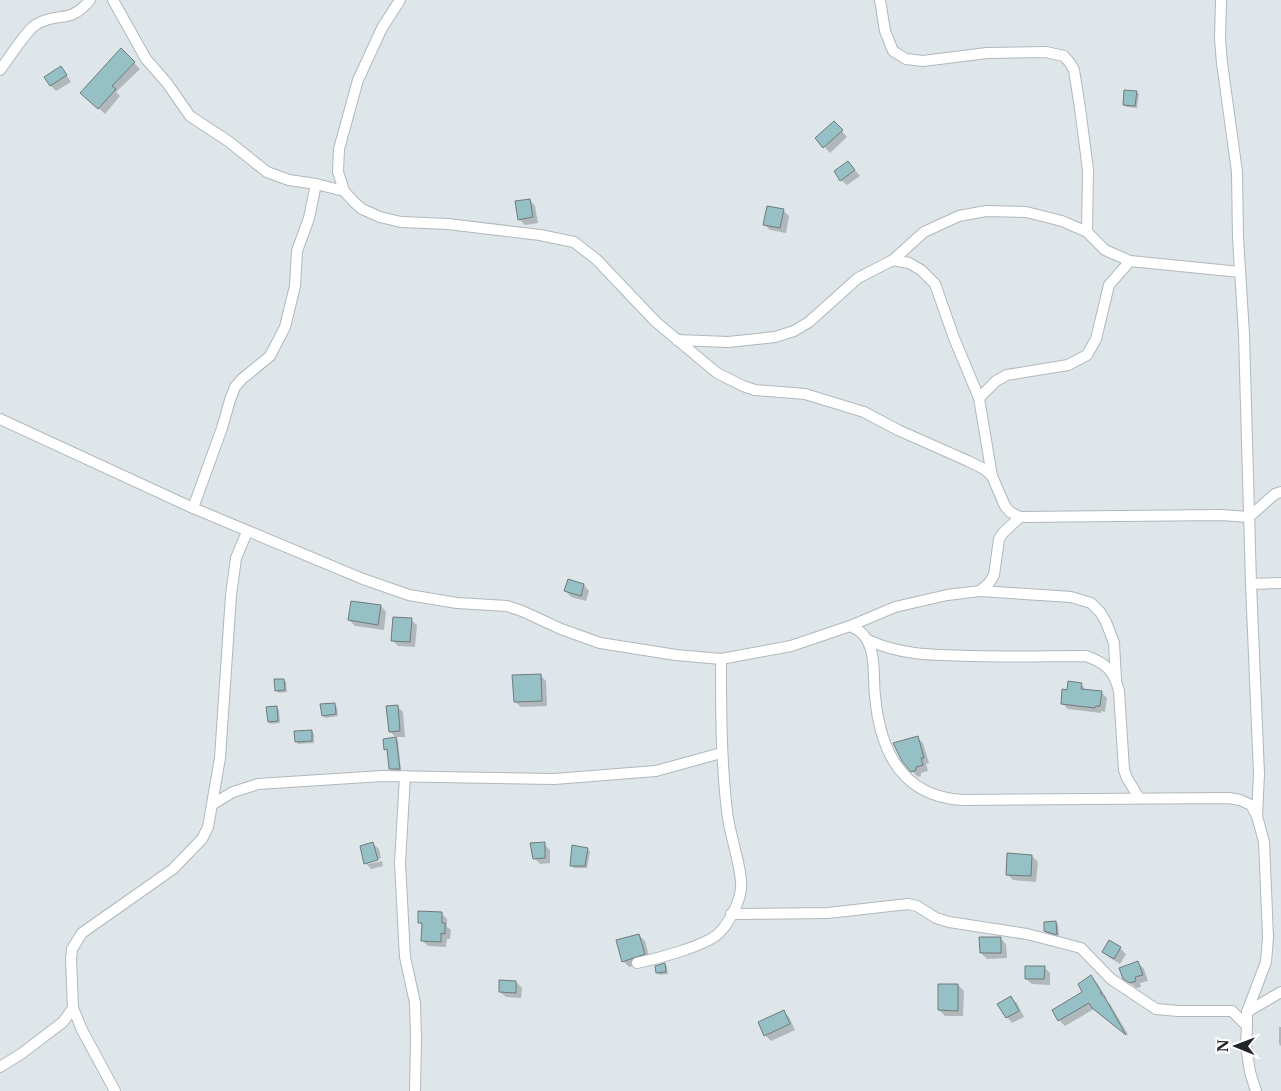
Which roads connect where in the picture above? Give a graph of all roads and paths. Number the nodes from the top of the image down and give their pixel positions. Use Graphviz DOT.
graph roads {
  1 [pos="90,0"];
  2 [pos="114,0"];
  3 [pos="400,0"];
  4 [pos="880,0"];
  5 [pos="1221,0"];
  6 [pos="0,70"];
  7 [pos="316,184"];
  8 [pos="344,191"];
  9 [pos="1087,232"];
  10 [pos="893,260"];
  11 [pos="1130,262"];
  12 [pos="1240,272"];
  13 [pos="677,340"];
  14 [pos="979,398"];
  15 [pos="0,419"];
  16 [pos="992,476"];
  17 [pos="1281,492"];
  18 [pos="193,508"];
  19 [pos="1249,517"];
  20 [pos="1020,518"];
  21 [pos="247,532"];
  22 [pos="1281,583"];
  23 [pos="1250,584"];
  24 [pos="980,591"];
  25 [pos="850,626"];
  26 [pos="868,640"];
  27 [pos="721,659"];
  28 [pos="1116,679"];
  29 [pos="721,753"];
  30 [pos="405,776"];
  31 [pos="1139,798"];
  32 [pos="213,804"];
  33 [pos="1257,816"];
  34 [pos="732,914"];
  35 [pos="637,964"];
  36 [pos="1281,992"];
  37 [pos="72,1008"];
  38 [pos="1247,1012"];
  39 [pos="1247,1026"];
  40 [pos="0,1067"];
  41 [pos="116,1091"];
  42 [pos="415,1091"];
  43 [pos="1256,1091"];
  1 -- 6 [label="street"];
  2 -- 7 [label="street"];
  3 -- 8 [label="street"];
  4 -- 9 [label="street"];
  5 -- 12 [label="street"];
  7 -- 8 [label="street"];
  7 -- 18 [label="street"];
  8 -- 13 [label="street"];
  9 -- 10 [label="street"];
  9 -- 11 [label="street"];
  10 -- 13 [label="street"];
  10 -- 14 [label="street"];
  11 -- 12 [label="street"];
  11 -- 14 [label="street"];
  12 -- 19 [label="street"];
  13 -- 16 [label="street"];
  14 -- 16 [label="street"];
  15 -- 18 [label="street"];
  16 -- 20 [label="street"];
  17 -- 19 [label="street"];
  18 -- 21 [label="street"];
  19 -- 20 [label="street"];
  19 -- 23 [label="street"];
  20 -- 24 [label="street"];
  21 -- 27 [label="street"];
  21 -- 32 [label="street"];
  22 -- 23 [label="street"];
  23 -- 33 [label="street"];
  24 -- 25 [label="street"];
  24 -- 28 [label="street"];
  25 -- 26 [label="street"];
  25 -- 27 [label="street"];
  26 -- 28 [label="street"];
  26 -- 31 [label="street"];
  27 -- 29 [label="street"];
  28 -- 31 [label="street"];
  29 -- 30 [label="street"];
  29 -- 34 [label="street"];
  30 -- 32 [label="street"];
  30 -- 42 [label="street"];
  31 -- 33 [label="street"];
  32 -- 37 [label="street"];
  33 -- 38 [label="street"];
  34 -- 35 [label="street"];
  34 -- 39 [label="street"];
  36 -- 38 [label="street"];
  37 -- 40 [label="street"];
  37 -- 41 [label="street"];
  38 -- 39 [label="street"];
  39 -- 43 [label="street"];
}
